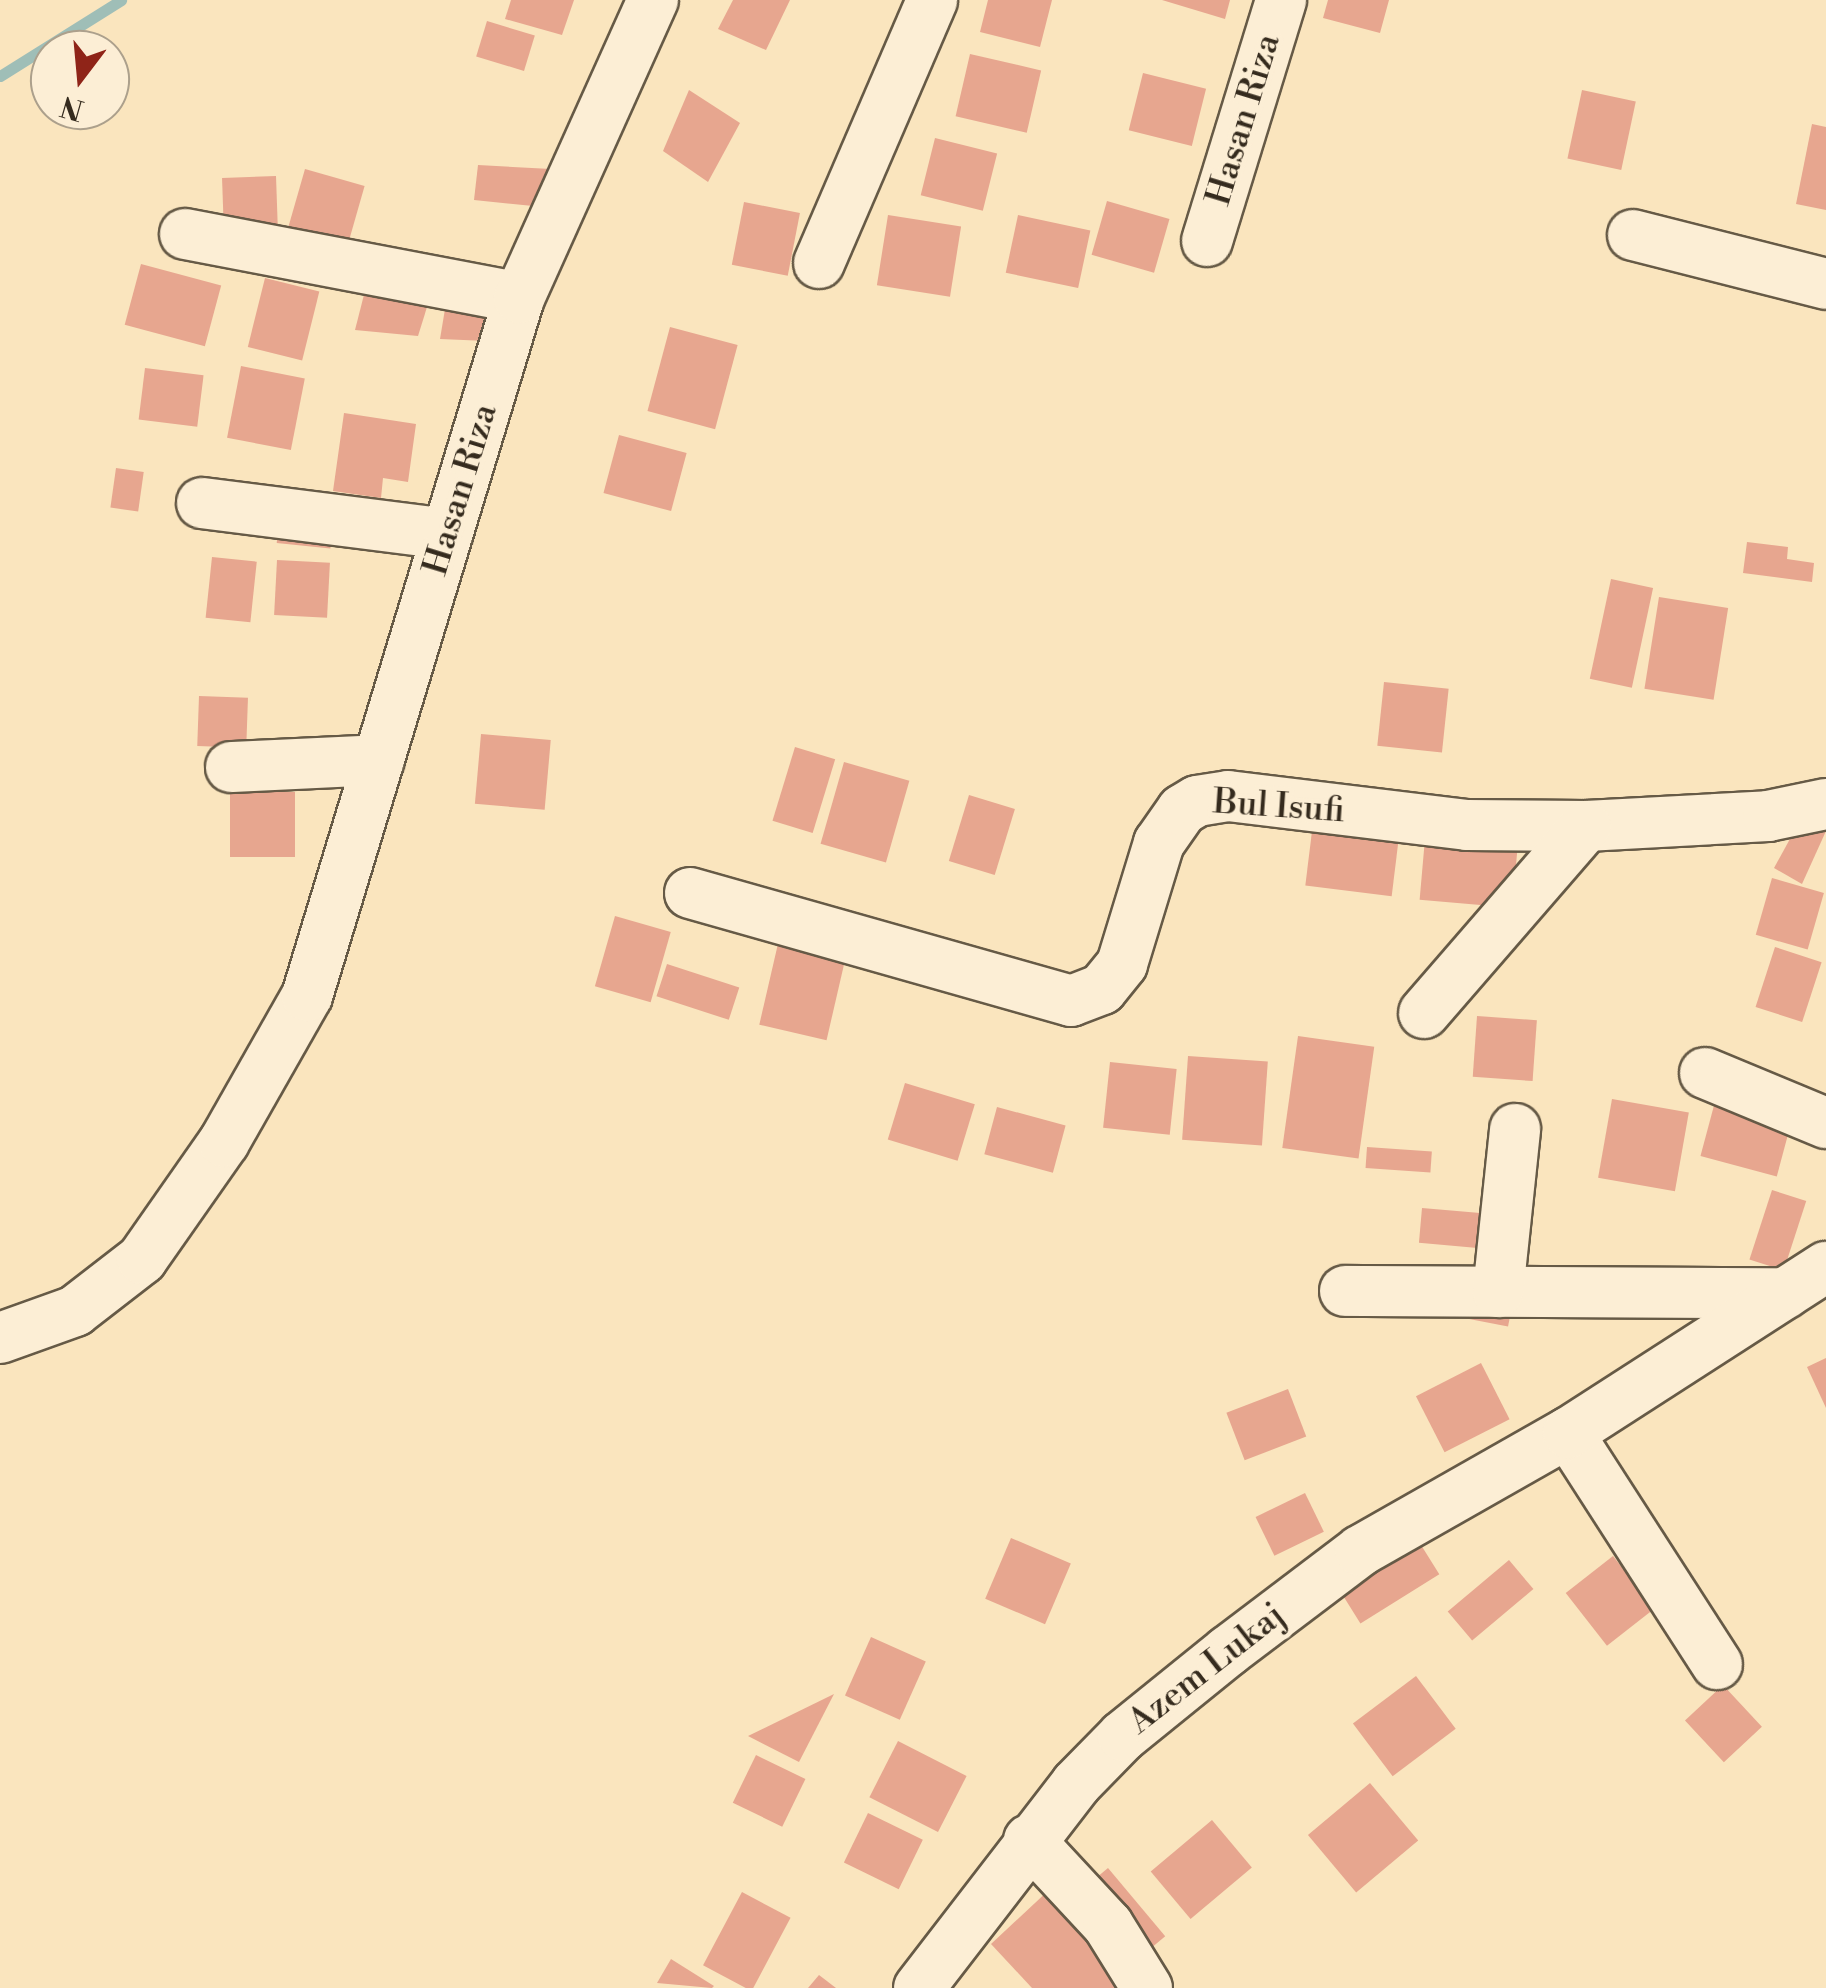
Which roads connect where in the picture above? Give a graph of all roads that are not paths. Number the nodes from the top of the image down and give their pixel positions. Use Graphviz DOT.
graph roads {
  1 [pos="653,0"];
  2 [pos="932,0"];
  3 [pos="1281,0"];
  4 [pos="185,234"];
  5 [pos="1633,235"];
  6 [pos="1207,241"];
  7 [pos="819,262"];
  8 [pos="1826,284"];
  9 [pos="520,298"];
  10 [pos="202,504"];
  11 [pos="448,534"];
  12 [pos="379,760"];
  13 [pos="231,767"];
  14 [pos="1826,804"];
  15 [pos="1586,826"];
  16 [pos="690,893"];
  17 [pos="1424,1013"];
  18 [pos="1705,1073"];
  19 [pos="1826,1122"];
  20 [pos="1514,1129"];
  21 [pos="1806,1280"];
  22 [pos="1345,1290"];
  23 [pos="1498,1292"];
  24 [pos="0,1338"];
  25 [pos="1568,1433"];
  26 [pos="1717,1664"];
  27 [pos="1029,1840"];
  28 [pos="919,1988"];
  29 [pos="1146,1988"];
  1 -- 9 [label="street, Hasan Riza"];
  2 -- 7 [label="street"];
  3 -- 6 [label="street, Hasan Riza"];
  4 -- 9 [label="street"];
  5 -- 8 [label="street"];
  9 -- 11 [label="street, Hasan Riza"];
  10 -- 11 [label="street"];
  11 -- 12 [label="street, Hasan Riza"];
  12 -- 13 [label="street"];
  12 -- 24 [label="street, Hasan Riza"];
  14 -- 15 [label="street, Bul Isufi"];
  15 -- 16 [label="street, Bul Isufi"];
  15 -- 17 [label="street"];
  18 -- 19 [label="street"];
  20 -- 23 [label="street"];
  21 -- 23 [label="street, Azem Lukaj"];
  21 -- 25 [label="street, Azem Lukaj"];
  22 -- 23 [label="street, Azem Lukaj"];
  25 -- 26 [label="street"];
  25 -- 27 [label="street, Azem Lukaj"];
  27 -- 28 [label="street, Azem Lukaj"];
  27 -- 29 [label="street"];
}
